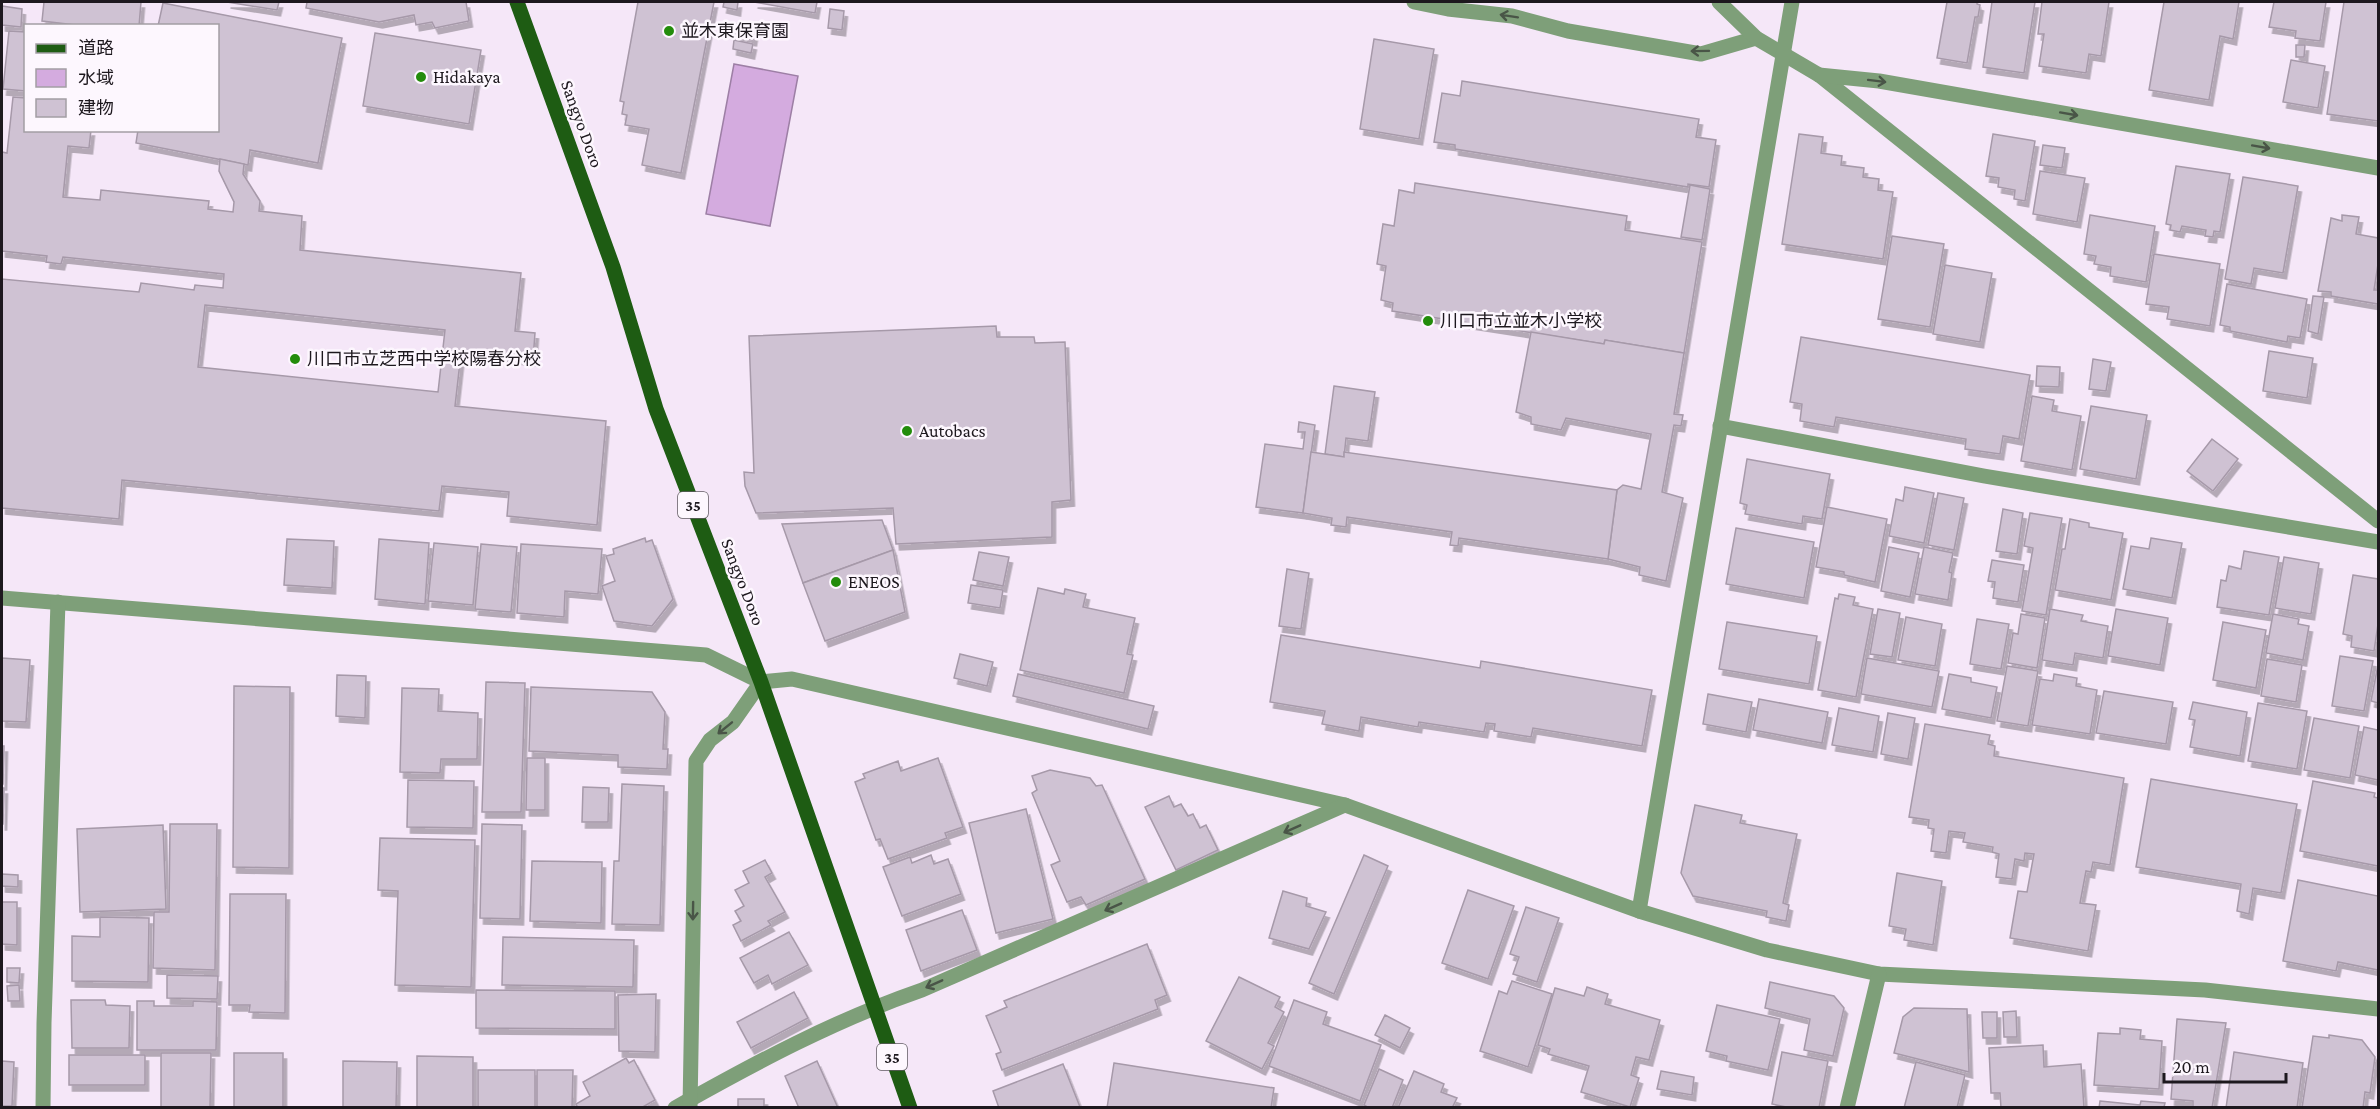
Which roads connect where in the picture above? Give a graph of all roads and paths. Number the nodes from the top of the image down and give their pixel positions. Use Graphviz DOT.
graph roads {
  1 [pos="517,2"];
  2 [pos="1414,2"];
  3 [pos="1719,2"];
  4 [pos="1792,2"];
  5 [pos="1756,38"];
  6 [pos="1782,54"];
  7 [pos="1819,75"];
  8 [pos="2379,168"];
  9 [pos="1720,426"];
  10 [pos="2379,521"];
  11 [pos="2379,542"];
  12 [pos="2,598"];
  13 [pos="58,602"];
  14 [pos="761,682"];
  15 [pos="1346,805"];
  16 [pos="1639,911"];
  17 [pos="1879,975"];
  18 [pos="874,1006"];
  19 [pos="2379,1009"];
  20 [pos="690,1103"];
  21 [pos="43,1107"];
  22 [pos="675,1107"];
  23 [pos="910,1107"];
  24 [pos="1847,1107"];
  1 -- 14 [label="main road, Sangyo Doro / 35"];
  5 -- 2 [label="street, one-way"];
  3 -- 5 [label="street"];
  4 -- 6 [label="street"];
  5 -- 6 [label="street"];
  6 -- 7 [label="street"];
  6 -- 9 [label="street"];
  7 -- 8 [label="street, one-way"];
  7 -- 10 [label="street"];
  9 -- 11 [label="street"];
  9 -- 16 [label="street"];
  12 -- 13 [label="street"];
  13 -- 14 [label="street"];
  13 -- 21 [label="street"];
  14 -- 15 [label="street"];
  14 -- 18 [label="main road, Sangyo Doro / 35"];
  14 -- 20 [label="street, one-way"];
  15 -- 16 [label="street"];
  15 -- 18 [label="street, one-way"];
  16 -- 17 [label="street"];
  17 -- 19 [label="street"];
  17 -- 24 [label="street"];
  18 -- 20 [label="street"];
  18 -- 23 [label="main road, Sangyo Doro / 35"];
  20 -- 22 [label="street"];
}
